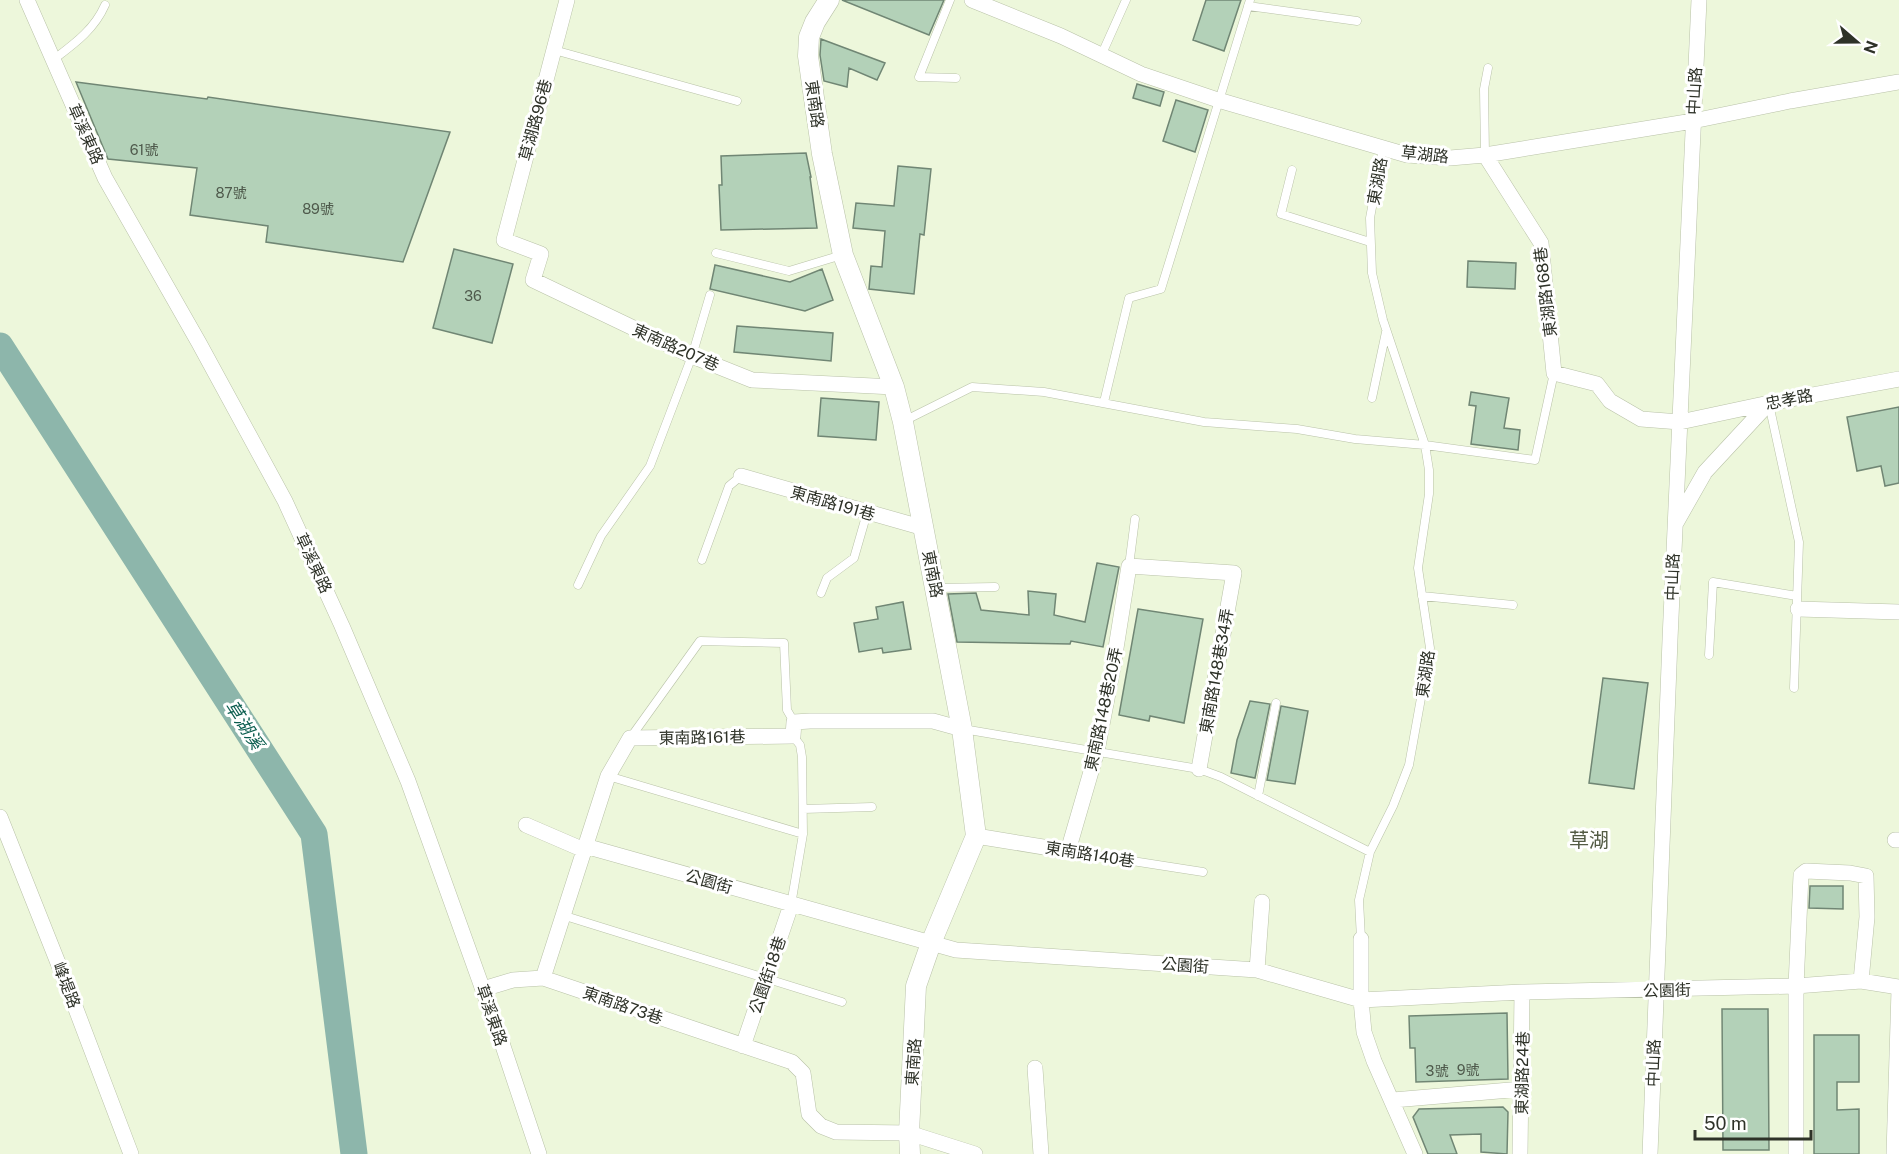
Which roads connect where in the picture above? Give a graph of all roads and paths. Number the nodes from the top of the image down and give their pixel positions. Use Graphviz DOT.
graph roads {
  1 [pos="27,0"];
  2 [pos="567,0"];
  3 [pos="829,0"];
  4 [pos="950,0"];
  5 [pos="972,0"];
  6 [pos="1126,0"];
  7 [pos="1699,0"];
  8 [pos="1249,3"];
  9 [pos="105,5"];
  10 [pos="1357,21"];
  11 [pos="554,50"];
  12 [pos="1101,56"];
  13 [pos="53,60"];
  14 [pos="1488,68"];
  15 [pos="956,78"];
  16 [pos="1899,82"];
  17 [pos="1218,100"];
  18 [pos="737,101"];
  19 [pos="1693,121"];
  20 [pos="1383,148"];
  21 [pos="1485,155"];
  22 [pos="1292,170"];
  23 [pos="504,240"];
  24 [pos="1370,242"];
  25 [pos="716,254"];
  26 [pos="843,255"];
  27 [pos="710,295"];
  28 [pos="1386,330"];
  29 [pos="692,356"];
  30 [pos="1554,373"];
  31 [pos="1899,379"];
  32 [pos="894,387"];
  33 [pos="1372,398"];
  34 [pos="1104,402"];
  35 [pos="1768,403"];
  36 [pos="903,422"];
  37 [pos="1680,422"];
  38 [pos="1425,444"];
  39 [pos="741,476"];
  40 [pos="867,513"];
  41 [pos="1135,519"];
  42 [pos="924,528"];
  43 [pos="1674,529"];
  44 [pos="702,560"];
  45 [pos="1129,566"];
  46 [pos="578,585"];
  47 [pos="995,587"];
  48 [pos="936,588"];
  49 [pos="821,593"];
  50 [pos="1422,596"];
  51 [pos="1797,602"];
  52 [pos="1513,605"];
  53 [pos="1899,612"];
  54 [pos="1709,655"];
  55 [pos="1794,688"];
  56 [pos="1276,703"];
  57 [pos="794,729"];
  58 [pos="962,729"];
  59 [pos="630,738"];
  60 [pos="1097,751"];
  61 [pos="1199,769"];
  62 [pos="608,776"];
  63 [pos="1258,796"];
  64 [pos="872,807"];
  65 [pos="803,810"];
  66 [pos="0,817"];
  67 [pos="526,825"];
  68 [pos="803,834"];
  69 [pos="976,836"];
  70 [pos="584,848"];
  71 [pos="1068,851"];
  72 [pos="1370,852"];
  73 [pos="1203,872"];
  74 [pos="1263,902"];
  75 [pos="791,905"];
  76 [pos="562,915"];
  77 [pos="1361,939"];
  78 [pos="931,943"];
  79 [pos="1257,970"];
  80 [pos="766,977"];
  81 [pos="543,978"];
  82 [pos="1860,981"];
  83 [pos="1796,986"];
  84 [pos="1899,988"];
  85 [pos="483,989"];
  86 [pos="1656,990"];
  87 [pos="1522,992"];
  88 [pos="1361,1000"];
  89 [pos="842,1002"];
  90 [pos="743,1046"];
  91 [pos="1035,1068"];
  92 [pos="1522,1089"];
  93 [pos="1393,1100"];
  94 [pos="909,1133"];
  95 [pos="131,1154"];
  96 [pos="539,1154"];
  97 [pos="910,1154"];
  98 [pos="975,1154"];
  99 [pos="1041,1154"];
  100 [pos="1415,1154"];
  101 [pos="1520,1154"];
  102 [pos="1650,1154"];
  103 [pos="1796,1154"];
  104 [pos="1894,1154"];
  1 -- 13 [label="street, 草溪東路"];
  2 -- 11 [label="street, 草湖路96巷"];
  3 -- 26 [label="street, 東南路"];
  4 -- 15 [label="lane"];
  5 -- 12 [label="street, 草湖路"];
  6 -- 12 [label="lane"];
  7 -- 19 [label="street, 中山路"];
  8 -- 10 [label="lane"];
  8 -- 17 [label="lane"];
  9 -- 13 [label="lane"];
  11 -- 18 [label="lane"];
  11 -- 23 [label="street, 草湖路96巷"];
  12 -- 17 [label="street, 草湖路"];
  13 -- 85 [label="street, 草溪東路"];
  14 -- 21 [label="lane"];
  16 -- 19 [label="street, 草湖路"];
  17 -- 20 [label="street, 草湖路"];
  17 -- 34 [label="lane"];
  19 -- 21 [label="street, 草湖路"];
  19 -- 37 [label="street, 中山路"];
  20 -- 21 [label="street, 草湖路"];
  20 -- 24 [label="lane, 東湖路"];
  21 -- 30 [label="street, 東湖路168巷"];
  22 -- 24 [label="lane"];
  23 -- 29 [label="street, 東南路207巷"];
  24 -- 28 [label="lane, 東湖路"];
  25 -- 26 [label="lane"];
  26 -- 32 [label="street, 東南路"];
  27 -- 29 [label="lane"];
  28 -- 33 [label="lane"];
  28 -- 38 [label="lane, 東湖路"];
  29 -- 32 [label="street, 東南路207巷"];
  29 -- 46 [label="lane"];
  30 -- 37 [label="street"];
  30 -- 38 [label="lane, 東湖路168巷"];
  31 -- 35 [label="street, 忠孝路"];
  32 -- 36 [label="street, 東南路"];
  34 -- 36 [label="lane"];
  34 -- 38 [label="lane"];
  35 -- 37 [label="street, 忠孝路"];
  35 -- 43 [label="street"];
  35 -- 51 [label="lane"];
  36 -- 42 [label="street, 東南路"];
  37 -- 43 [label="street, 中山路"];
  38 -- 50 [label="lane, 東湖路"];
  39 -- 40 [label="street, 東南路191巷"];
  39 -- 44 [label="lane"];
  40 -- 42 [label="street, 東南路191巷"];
  40 -- 49 [label="lane"];
  41 -- 45 [label="lane, 東南路148巷20弄"];
  42 -- 48 [label="street, 東南路"];
  43 -- 86 [label="street, 中山路"];
  45 -- 60 [label="street, 東南路148巷20弄"];
  45 -- 61 [label="street, 東南路148巷34弄"];
  47 -- 48 [label="lane"];
  48 -- 58 [label="street, 東南路"];
  50 -- 52 [label="lane"];
  50 -- 72 [label="lane, 東湖路"];
  51 -- 53 [label="street"];
  51 -- 54 [label="lane"];
  51 -- 55 [label="lane"];
  56 -- 63 [label="lane"];
  57 -- 58 [label="street, 東南路161巷"];
  57 -- 59 [label="street, 東南路161巷"];
  57 -- 59 [label="lane, 東南路161巷"];
  57 -- 65 [label="lane"];
  58 -- 60 [label="lane"];
  58 -- 69 [label="street, 東南路"];
  59 -- 62 [label="street"];
  60 -- 61 [label="lane"];
  60 -- 71 [label="street, 東南路148巷20弄"];
  61 -- 63 [label="lane"];
  62 -- 68 [label="lane"];
  62 -- 70 [label="street"];
  63 -- 72 [label="lane"];
  64 -- 65 [label="lane"];
  65 -- 68 [label="lane"];
  66 -- 95 [label="street, 峰堤路"];
  67 -- 70 [label="street, 公園街"];
  68 -- 75 [label="lane"];
  69 -- 71 [label="street, 東南路140巷"];
  69 -- 78 [label="street, 東南路"];
  70 -- 75 [label="street, 公園街"];
  70 -- 76 [label="street"];
  71 -- 73 [label="lane, 東南路140巷"];
  72 -- 77 [label="lane, 東湖路"];
  74 -- 79 [label="street"];
  75 -- 78 [label="street, 公園街"];
  75 -- 80 [label="street, 公園街18巷"];
  76 -- 80 [label="lane"];
  76 -- 81 [label="street"];
  77 -- 88 [label="street, 東湖路"];
  78 -- 79 [label="street, 公園街"];
  78 -- 94 [label="street, 東南路"];
  79 -- 88 [label="street, 公園街"];
  80 -- 89 [label="lane"];
  80 -- 90 [label="street, 公園街18巷"];
  81 -- 85 [label="street"];
  81 -- 90 [label="street, 東南路73巷"];
  82 -- 83 [label="street, 公園街"];
  82 -- 83 [label="street"];
  82 -- 84 [label="street, 公園街"];
  83 -- 86 [label="street, 公園街"];
  83 -- 103 [label="street"];
  84 -- 104 [label="street"];
  85 -- 96 [label="street, 草溪東路"];
  86 -- 87 [label="street, 公園街"];
  86 -- 102 [label="street, 中山路"];
  87 -- 88 [label="street, 公園街"];
  87 -- 92 [label="street, 東湖路24巷"];
  88 -- 93 [label="street, 東湖路"];
  90 -- 94 [label="street, 東南路73巷"];
  91 -- 99 [label="street"];
  92 -- 93 [label="street"];
  92 -- 101 [label="street, 東湖路24巷"];
  93 -- 100 [label="street, 東湖路"];
  94 -- 97 [label="street, 東南路"];
  94 -- 98 [label="street, 東南路73巷"];
}
